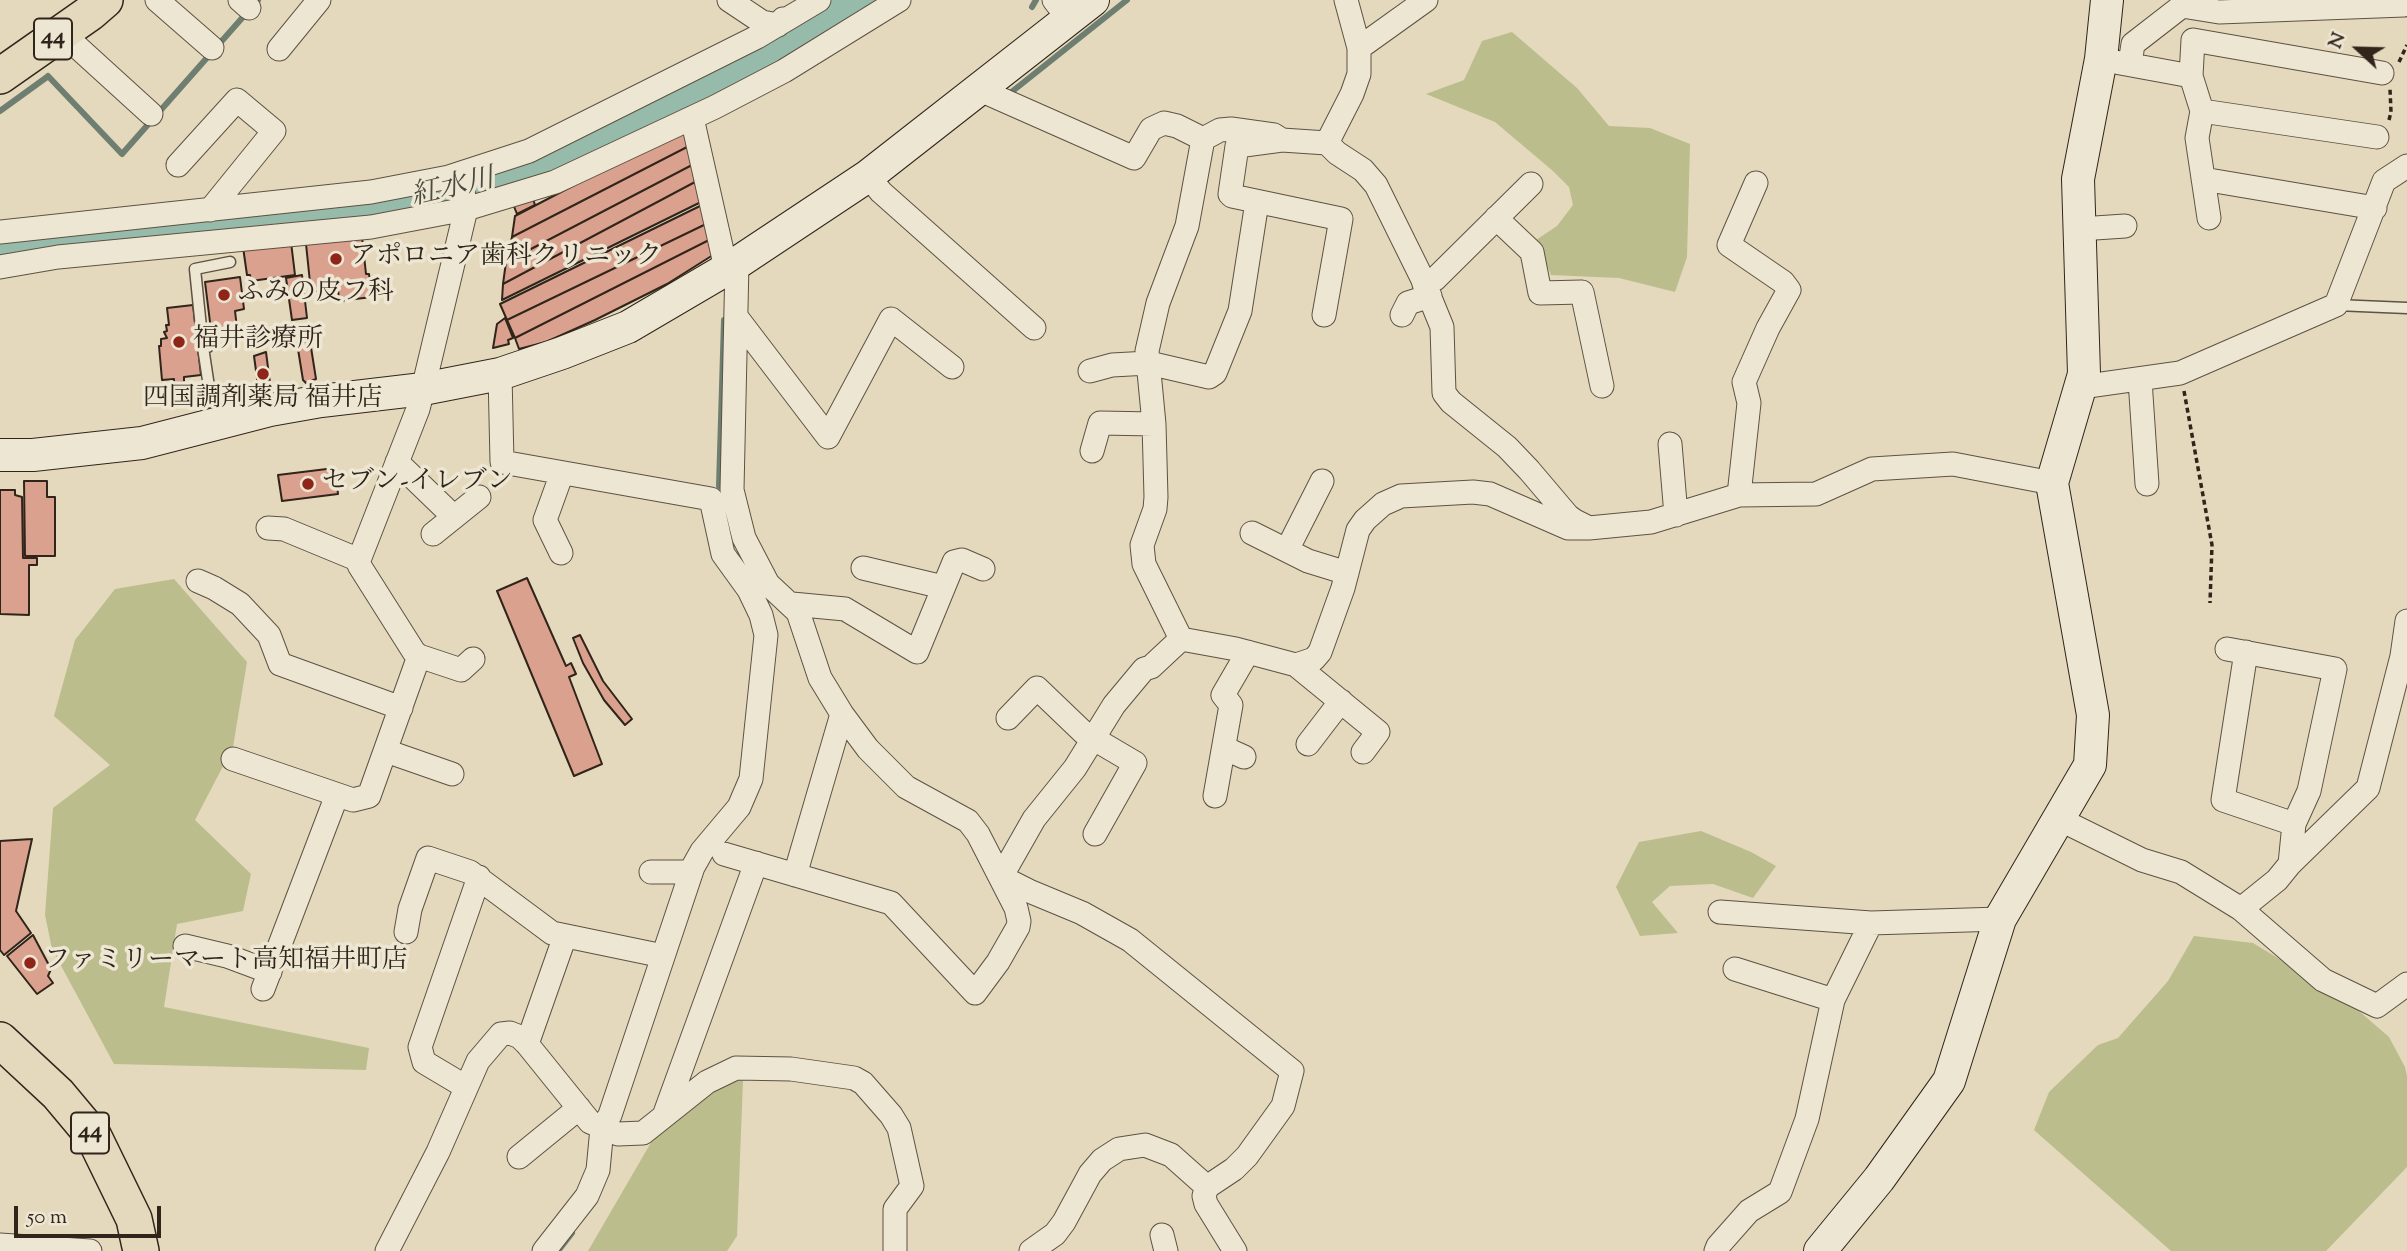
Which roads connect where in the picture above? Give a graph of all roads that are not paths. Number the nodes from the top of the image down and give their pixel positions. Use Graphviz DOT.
graph roads {
  1 [pos="105,0"];
  2 [pos="157,0"];
  3 [pos="729,0"];
  4 [pos="796,0"];
  5 [pos="819,0"];
  6 [pos="899,0"];
  7 [pos="1346,0"];
  8 [pos="1426,0"];
  9 [pos="2107,0"];
  10 [pos="315,1"];
  11 [pos="1072,6"];
  12 [pos="2405,6"];
  13 [pos="778,25"];
  14 [pos="62,33"];
  15 [pos="212,48"];
  16 [pos="1359,48"];
  17 [pos="279,49"];
  18 [pos="2116,62"];
  19 [pos="2389,75"];
  20 [pos="0,76"];
  21 [pos="2191,76"];
  22 [pos="978,89"];
  23 [pos="2202,111"];
  24 [pos="151,114"];
  25 [pos="692,118"];
  26 [pos="2382,131"];
  27 [pos="1203,139"];
  28 [pos="1282,140"];
  29 [pos="1327,143"];
  30 [pos="178,164"];
  31 [pos="2407,166"];
  32 [pos="460,176"];
  33 [pos="868,176"];
  34 [pos="2203,179"];
  35 [pos="1756,183"];
  36 [pos="1531,184"];
  37 [pos="1257,202"];
  38 [pos="466,207"];
  39 [pos="2375,208"];
  40 [pos="210,210"];
  41 [pos="1496,218"];
  42 [pos="2209,218"];
  43 [pos="2125,226"];
  44 [pos="2080,229"];
  45 [pos="0,232"];
  46 [pos="230,262"];
  47 [pos="0,267"];
  48 [pos="731,267"];
  49 [pos="1427,290"];
  50 [pos="2336,305"];
  51 [pos="2407,308"];
  52 [pos="1324,315"];
  53 [pos="1402,315"];
  54 [pos="738,319"];
  55 [pos="1034,328"];
  56 [pos="1149,363"];
  57 [pos="952,367"];
  58 [pos="1090,371"];
  59 [pos="500,374"];
  60 [pos="2140,380"];
  61 [pos="1602,386"];
  62 [pos="2081,387"];
  63 [pos="423,389"];
  64 [pos="209,402"];
  65 [pos="1154,425"];
  66 [pos="1670,444"];
  67 [pos="1092,451"];
  68 [pos="0,455"];
  69 [pos="397,462"];
  70 [pos="562,473"];
  71 [pos="1322,481"];
  72 [pos="2052,483"];
  73 [pos="2147,484"];
  74 [pos="1739,495"];
  75 [pos="479,497"];
  76 [pos="1676,515"];
  77 [pos="454,517"];
  78 [pos="268,528"];
  79 [pos="1589,528"];
  80 [pos="1252,533"];
  81 [pos="433,534"];
  82 [pos="1287,550"];
  83 [pos="561,553"];
  84 [pos="359,560"];
  85 [pos="863,568"];
  86 [pos="983,569"];
  87 [pos="1347,573"];
  88 [pos="198,581"];
  89 [pos="943,587"];
  90 [pos="792,604"];
  91 [pos="2407,621"];
  92 [pos="1181,639"];
  93 [pos="1248,652"];
  94 [pos="419,656"];
  95 [pos="2404,657"];
  96 [pos="473,659"];
  97 [pos="1296,665"];
  98 [pos="1341,701"];
  99 [pos="401,708"];
  100 [pos="842,714"];
  101 [pos="1008,718"];
  102 [pos="1093,739"];
  103 [pos="1307,744"];
  104 [pos="386,751"];
  105 [pos="1363,752"];
  106 [pos="233,759"];
  107 [pos="452,775"];
  108 [pos="337,795"];
  109 [pos="1215,796"];
  110 [pos="2057,818"];
  111 [pos="2294,824"];
  112 [pos="1095,834"];
  113 [pos="724,853"];
  114 [pos="756,863"];
  115 [pos="2290,864"];
  116 [pos="650,872"];
  117 [pos="691,872"];
  118 [pos="795,874"];
  119 [pos="480,877"];
  120 [pos="1001,877"];
  121 [pos="2241,909"];
  122 [pos="1720,912"];
  123 [pos="2000,919"];
  124 [pos="1871,923"];
  125 [pos="406,932"];
  126 [pos="565,936"];
  127 [pos="185,946"];
  128 [pos="663,956"];
  129 [pos="1735,969"];
  130 [pos="2407,984"];
  131 [pos="1833,1000"];
  132 [pos="0,1040"];
  133 [pos="527,1044"];
  134 [pos="467,1087"];
  135 [pos="579,1108"];
  136 [pos="664,1116"];
  137 [pos="602,1128"];
  138 [pos="519,1157"];
  139 [pos="1207,1187"];
  140 [pos="0,1245"];
  141 [pos="90,1251"];
  142 [pos="141,1251"];
  143 [pos="387,1251"];
  144 [pos="544,1251"];
  145 [pos="895,1251"];
  146 [pos="1031,1251"];
  147 [pos="1235,1251"];
  148 [pos="1716,1251"];
  149 [pos="1820,1251"];
  1 -- 14 [label="main road, 44"];
  2 -- 15 [label="street"];
  3 -- 13 [label="street"];
  4 -- 13 [label="street"];
  5 -- 13 [label="street"];
  6 -- 25 [label="street"];
  7 -- 16 [label="street"];
  8 -- 16 [label="street"];
  9 -- 18 [label="street"];
  10 -- 17 [label="street"];
  11 -- 22 [label="street"];
  12 -- 18 [label="street"];
  13 -- 32 [label="street"];
  14 -- 20 [label="main road, 44"];
  14 -- 24 [label="street"];
  16 -- 29 [label="street"];
  18 -- 21 [label="street"];
  18 -- 44 [label="street"];
  19 -- 21 [label="street"];
  21 -- 23 [label="street"];
  22 -- 27 [label="street"];
  22 -- 33 [label="street"];
  23 -- 26 [label="street"];
  23 -- 34 [label="street"];
  25 -- 38 [label="street"];
  25 -- 48 [label="street"];
  27 -- 28 [label="street"];
  27 -- 56 [label="street"];
  28 -- 29 [label="street"];
  28 -- 37 [label="street"];
  29 -- 49 [label="street"];
  30 -- 40 [label="street"];
  31 -- 39 [label="street"];
  32 -- 38 [label="street"];
  32 -- 40 [label="street"];
  33 -- 48 [label="street"];
  33 -- 55 [label="street"];
  34 -- 39 [label="street"];
  34 -- 42 [label="street"];
  35 -- 74 [label="street"];
  36 -- 41 [label="street"];
  37 -- 52 [label="street"];
  37 -- 56 [label="street"];
  38 -- 47 [label="street"];
  38 -- 63 [label="street"];
  39 -- 50 [label="street"];
  40 -- 45 [label="street"];
  41 -- 49 [label="street"];
  41 -- 61 [label="street"];
  43 -- 44 [label="street"];
  44 -- 62 [label="street"];
  46 -- 64 [label="lane"];
  48 -- 54 [label="street"];
  48 -- 59 [label="street"];
  49 -- 53 [label="street"];
  49 -- 79 [label="street"];
  50 -- 51 [label="lane"];
  50 -- 60 [label="street"];
  54 -- 57 [label="street"];
  54 -- 90 [label="street"];
  56 -- 58 [label="street"];
  56 -- 65 [label="street"];
  59 -- 63 [label="street"];
  59 -- 70 [label="street"];
  60 -- 62 [label="street"];
  60 -- 73 [label="street"];
  62 -- 72 [label="street"];
  63 -- 68 [label="street"];
  63 -- 69 [label="street"];
  65 -- 67 [label="street"];
  65 -- 92 [label="street"];
  66 -- 76 [label="street"];
  69 -- 77 [label="street"];
  69 -- 84 [label="street"];
  70 -- 83 [label="street"];
  70 -- 117 [label="street"];
  71 -- 82 [label="street"];
  72 -- 74 [label="street"];
  72 -- 110 [label="street"];
  74 -- 76 [label="street"];
  75 -- 77 [label="street"];
  76 -- 79 [label="street"];
  77 -- 81 [label="street"];
  78 -- 84 [label="street"];
  79 -- 87 [label="street"];
  80 -- 82 [label="street"];
  82 -- 87 [label="street"];
  84 -- 94 [label="street"];
  85 -- 89 [label="street"];
  86 -- 89 [label="street"];
  87 -- 97 [label="street"];
  88 -- 99 [label="street"];
  89 -- 90 [label="street"];
  90 -- 100 [label="street"];
  91 -- 95 [label="street"];
  92 -- 93 [label="street"];
  92 -- 102 [label="street"];
  93 -- 97 [label="street"];
  93 -- 109 [label="street"];
  94 -- 96 [label="street"];
  94 -- 99 [label="street"];
  95 -- 115 [label="street"];
  97 -- 98 [label="street"];
  98 -- 103 [label="street"];
  98 -- 105 [label="street"];
  99 -- 104 [label="street"];
  100 -- 118 [label="street"];
  100 -- 120 [label="street"];
  101 -- 102 [label="street"];
  102 -- 112 [label="street"];
  102 -- 120 [label="street"];
  104 -- 107 [label="street"];
  104 -- 108 [label="street"];
  106 -- 108 [label="street"];
  108 -- 127 [label="street"];
  110 -- 121 [label="street"];
  110 -- 123 [label="street"];
  111 -- 111 [label="street"];
  111 -- 115 [label="street"];
  113 -- 114 [label="street"];
  114 -- 118 [label="street"];
  114 -- 136 [label="street"];
  115 -- 121 [label="street"];
  116 -- 117 [label="street"];
  117 -- 128 [label="street"];
  118 -- 120 [label="street"];
  119 -- 125 [label="street"];
  119 -- 126 [label="street"];
  119 -- 134 [label="street"];
  120 -- 139 [label="street"];
  121 -- 130 [label="street"];
  122 -- 124 [label="street"];
  123 -- 124 [label="street"];
  123 -- 149 [label="street"];
  124 -- 131 [label="street"];
  126 -- 128 [label="street"];
  126 -- 133 [label="street"];
  128 -- 137 [label="street"];
  129 -- 131 [label="street"];
  131 -- 148 [label="street"];
  132 -- 142 [label="main road, 44"];
  133 -- 134 [label="street"];
  133 -- 135 [label="street"];
  134 -- 143 [label="street"];
  135 -- 137 [label="street"];
  135 -- 138 [label="street"];
  136 -- 137 [label="street"];
  136 -- 145 [label="street"];
  137 -- 144 [label="street"];
  139 -- 146 [label="street"];
  139 -- 147 [label="street"];
  140 -- 141 [label="street"];
}
